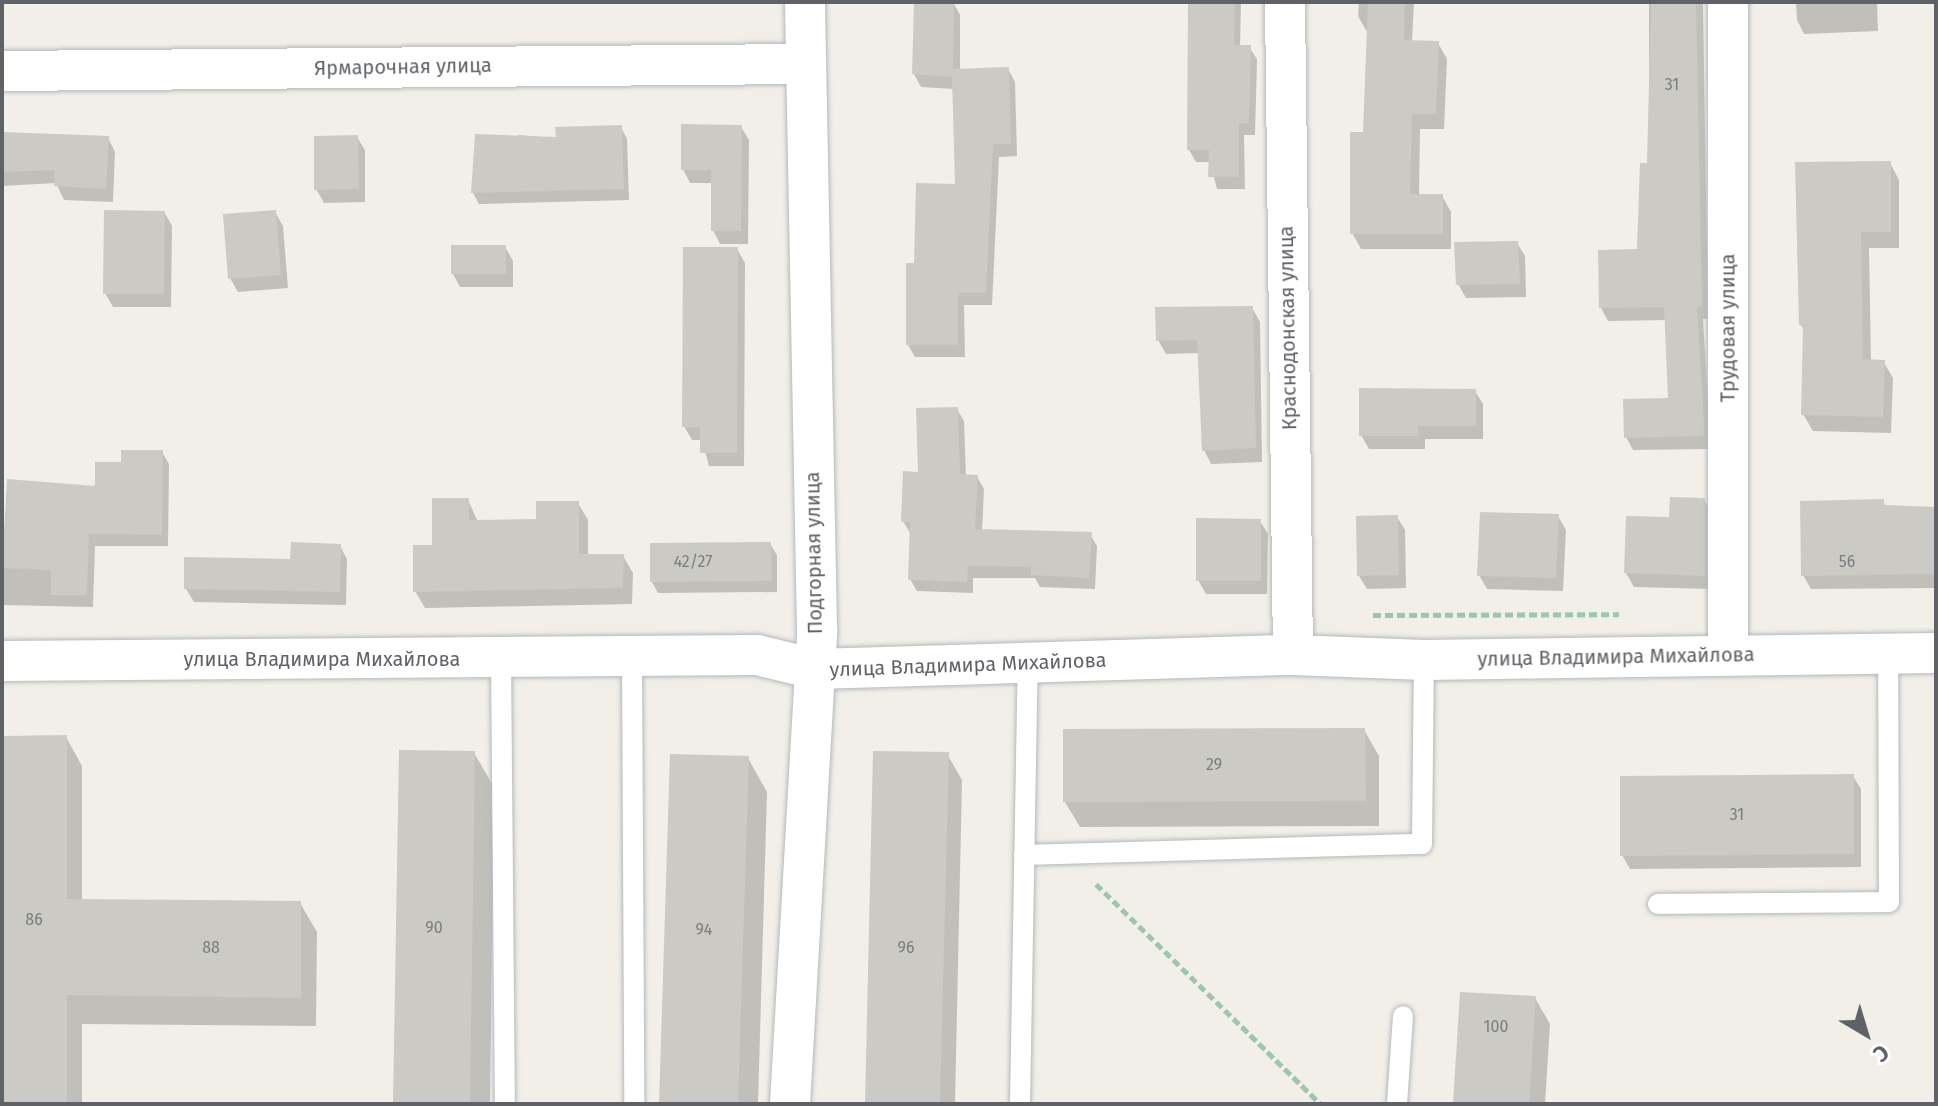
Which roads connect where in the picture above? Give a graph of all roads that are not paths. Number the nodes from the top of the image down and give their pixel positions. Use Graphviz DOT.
graph roads {
  1 [pos="805,2"];
  2 [pos="1285,2"];
  3 [pos="1728,2"];
  4 [pos="804,64"];
  5 [pos="2,71"];
  6 [pos="1888,653"];
  7 [pos="1936,653"];
  8 [pos="1293,655"];
  9 [pos="1728,655"];
  10 [pos="632,656"];
  11 [pos="501,657"];
  12 [pos="1424,660"];
  13 [pos="2,661"];
  14 [pos="1028,663"];
  15 [pos="815,669"];
  16 [pos="1024,855"];
  17 [pos="1658,904"];
  18 [pos="1403,1016"];
  19 [pos="505,1104"];
  20 [pos="634,1104"];
  21 [pos="790,1104"];
  22 [pos="1020,1104"];
  23 [pos="1397,1104"];
  1 -- 4 [label="street, Подгорная улица"];
  2 -- 8 [label="street, Краснодонская улица"];
  3 -- 9 [label="street, Трудовая улица"];
  4 -- 5 [label="street, Ярмарочная улица"];
  4 -- 15 [label="street, Подгорная улица"];
  6 -- 7 [label="street, улица Владимира Михайлова"];
  6 -- 9 [label="street, улица Владимира Михайлова"];
  6 -- 17 [label="lane"];
  8 -- 12 [label="street, улица Владимира Михайлова"];
  8 -- 14 [label="street, улица Владимира Михайлова"];
  9 -- 12 [label="street, улица Владимира Михайлова"];
  10 -- 11 [label="street, улица Владимира Михайлова"];
  10 -- 15 [label="street, улица Владимира Михайлова"];
  10 -- 20 [label="lane"];
  11 -- 13 [label="street, улица Владимира Михайлова"];
  11 -- 19 [label="lane"];
  12 -- 16 [label="lane"];
  14 -- 15 [label="street, улица Владимира Михайлова"];
  14 -- 16 [label="lane"];
  15 -- 21 [label="street, Подгорная улица"];
  16 -- 22 [label="lane"];
  18 -- 23 [label="lane"];
}
